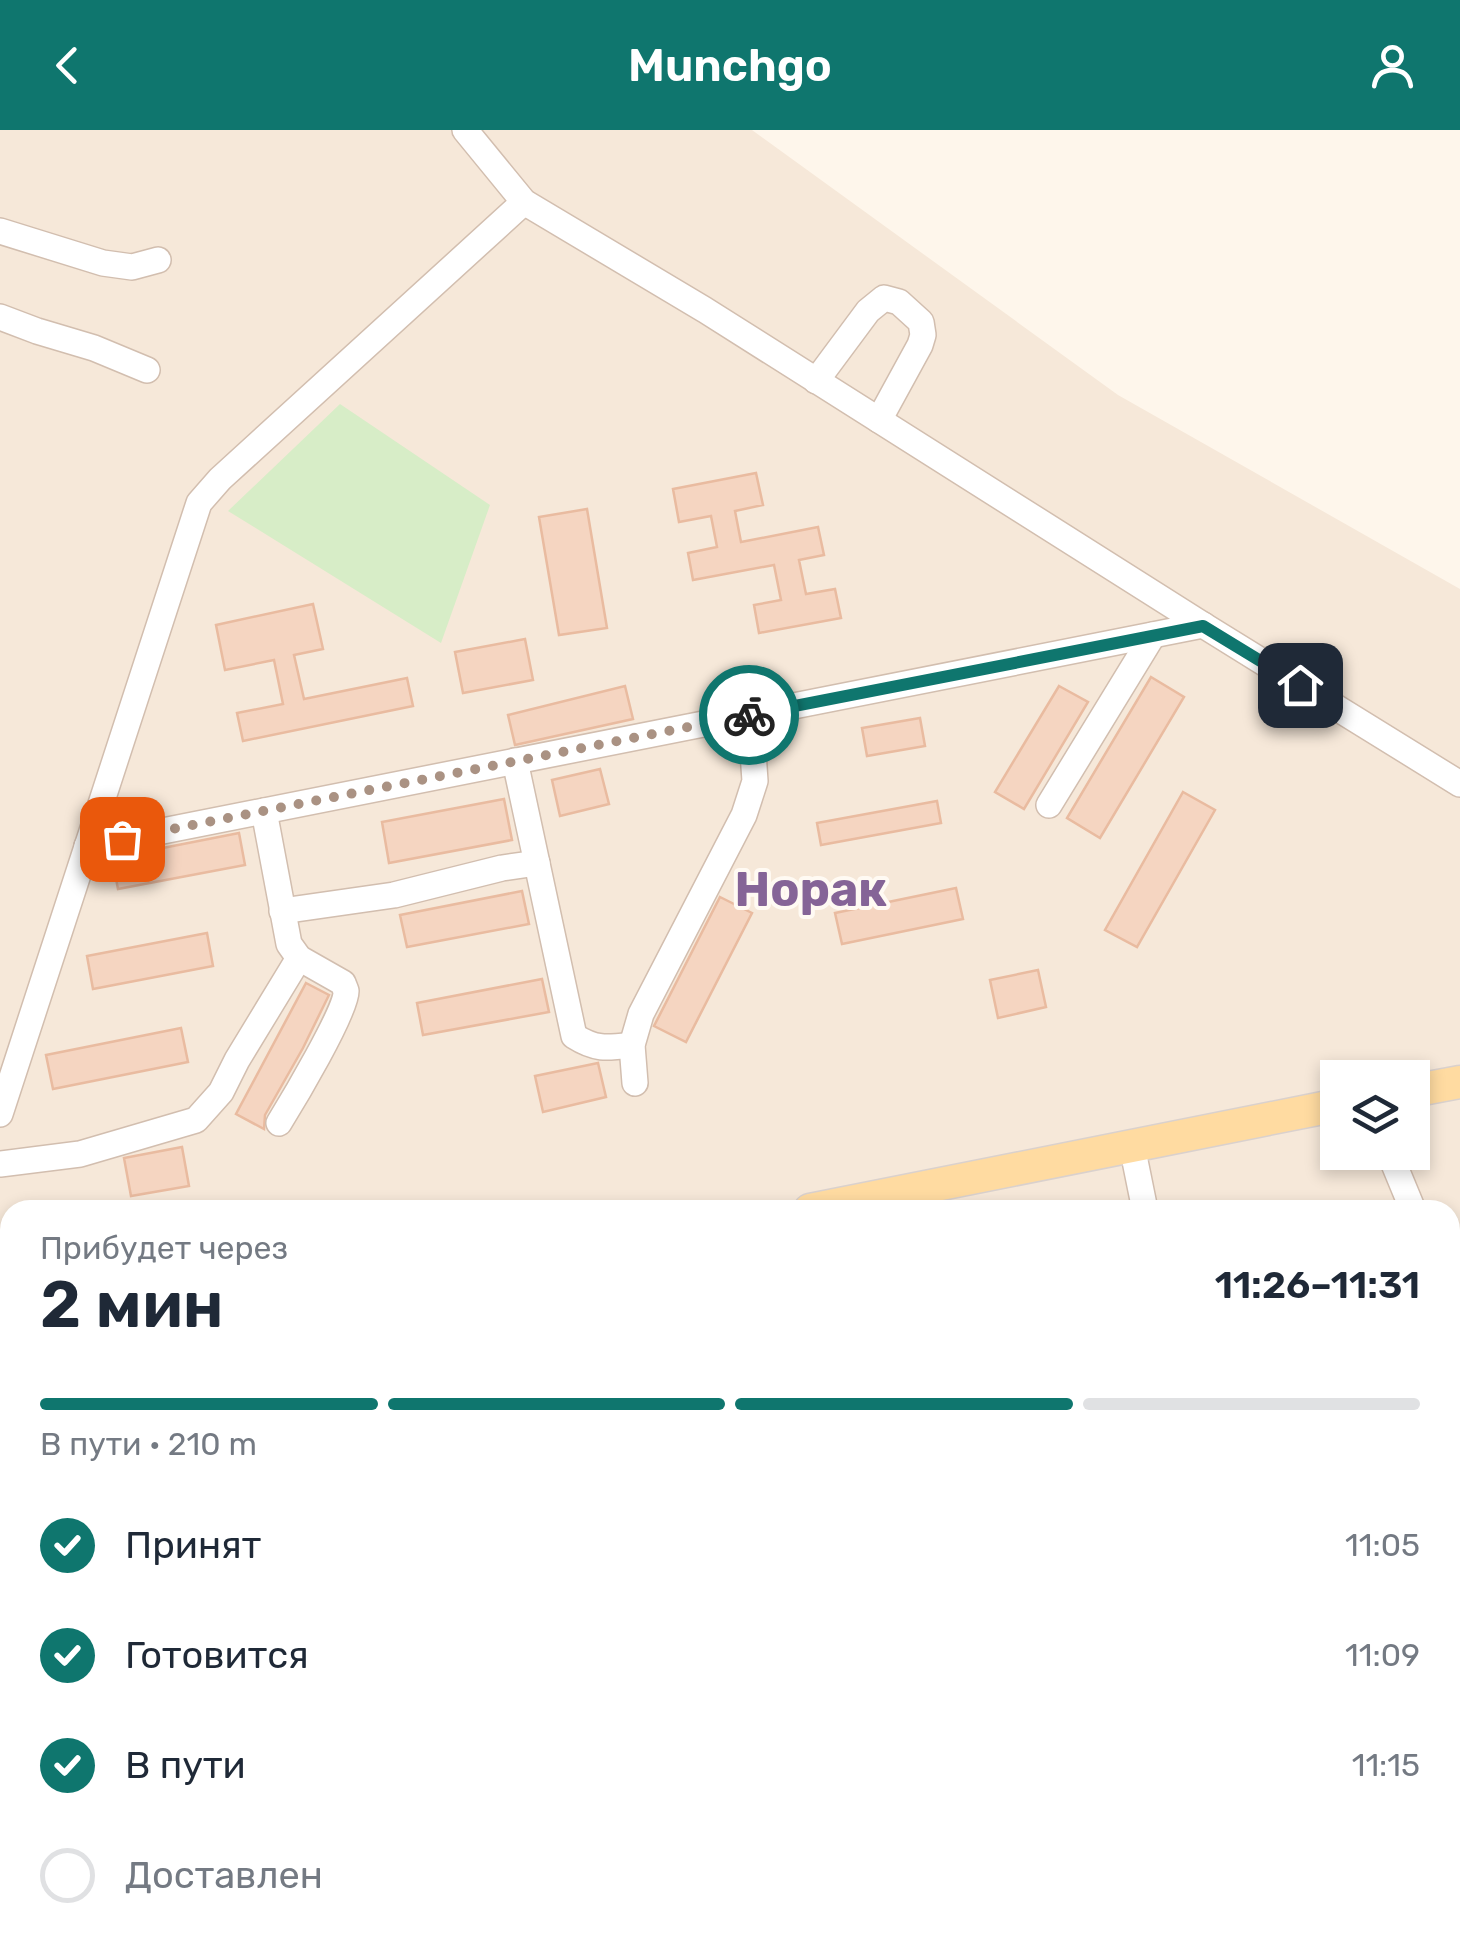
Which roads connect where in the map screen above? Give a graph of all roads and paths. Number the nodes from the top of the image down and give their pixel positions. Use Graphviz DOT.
graph roads {
  1 [pos="465,130"];
  2 [pos="524,202"];
  3 [pos="0,231"];
  4 [pos="158,260"];
  5 [pos="0,316"];
  6 [pos="147,370"];
  7 [pos="816,380"];
  8 [pos="879,420"];
  9 [pos="1203,626"];
  10 [pos="1153,636"];
  11 [pos="747,716"];
  12 [pos="515,762"];
  13 [pos="1460,784"];
  14 [pos="1049,805"];
  15 [pos="264,811"];
  16 [pos="87,846"];
  17 [pos="537,862"];
  18 [pos="282,911"];
  19 [pos="299,958"];
  20 [pos="632,1045"];
  21 [pos="635,1082"];
  22 [pos="1460,1082"];
  23 [pos="1430,1088"];
  24 [pos="1320,1109"];
  25 [pos="0,1114"];
  26 [pos="279,1124"];
  27 [pos="1132,1146"];
  28 [pos="0,1164"];
  29 [pos="1396,1170"];
  30 [pos="860,1200"];
  31 [pos="1143,1200"];
  32 [pos="1409,1200"];
  1 -- 2 [label="street"];
  2 -- 7 [label="street"];
  2 -- 16 [label="street"];
  3 -- 4 [label="street"];
  5 -- 6 [label="street"];
  7 -- 8 [label="street"];
  7 -- 8 [label="street"];
  8 -- 9 [label="street"];
  9 -- 10 [label="street"];
  9 -- 13 [label="street"];
  10 -- 11 [label="street"];
  10 -- 14 [label="street"];
  11 -- 12 [label="street"];
  11 -- 20 [label="street"];
  12 -- 15 [label="street"];
  12 -- 17 [label="street"];
  15 -- 16 [label="street"];
  15 -- 18 [label="street"];
  16 -- 25 [label="street"];
  17 -- 18 [label="street"];
  17 -- 20 [label="street"];
  18 -- 19 [label="street"];
  19 -- 26 [label="street"];
  19 -- 28 [label="street"];
  20 -- 21 [label="street"];
  22 -- 23 [label="main road"];
  24 -- 27 [label="main road"];
  27 -- 30 [label="main road"];
  27 -- 31 [label="street"];
  29 -- 32 [label="street"];
}
